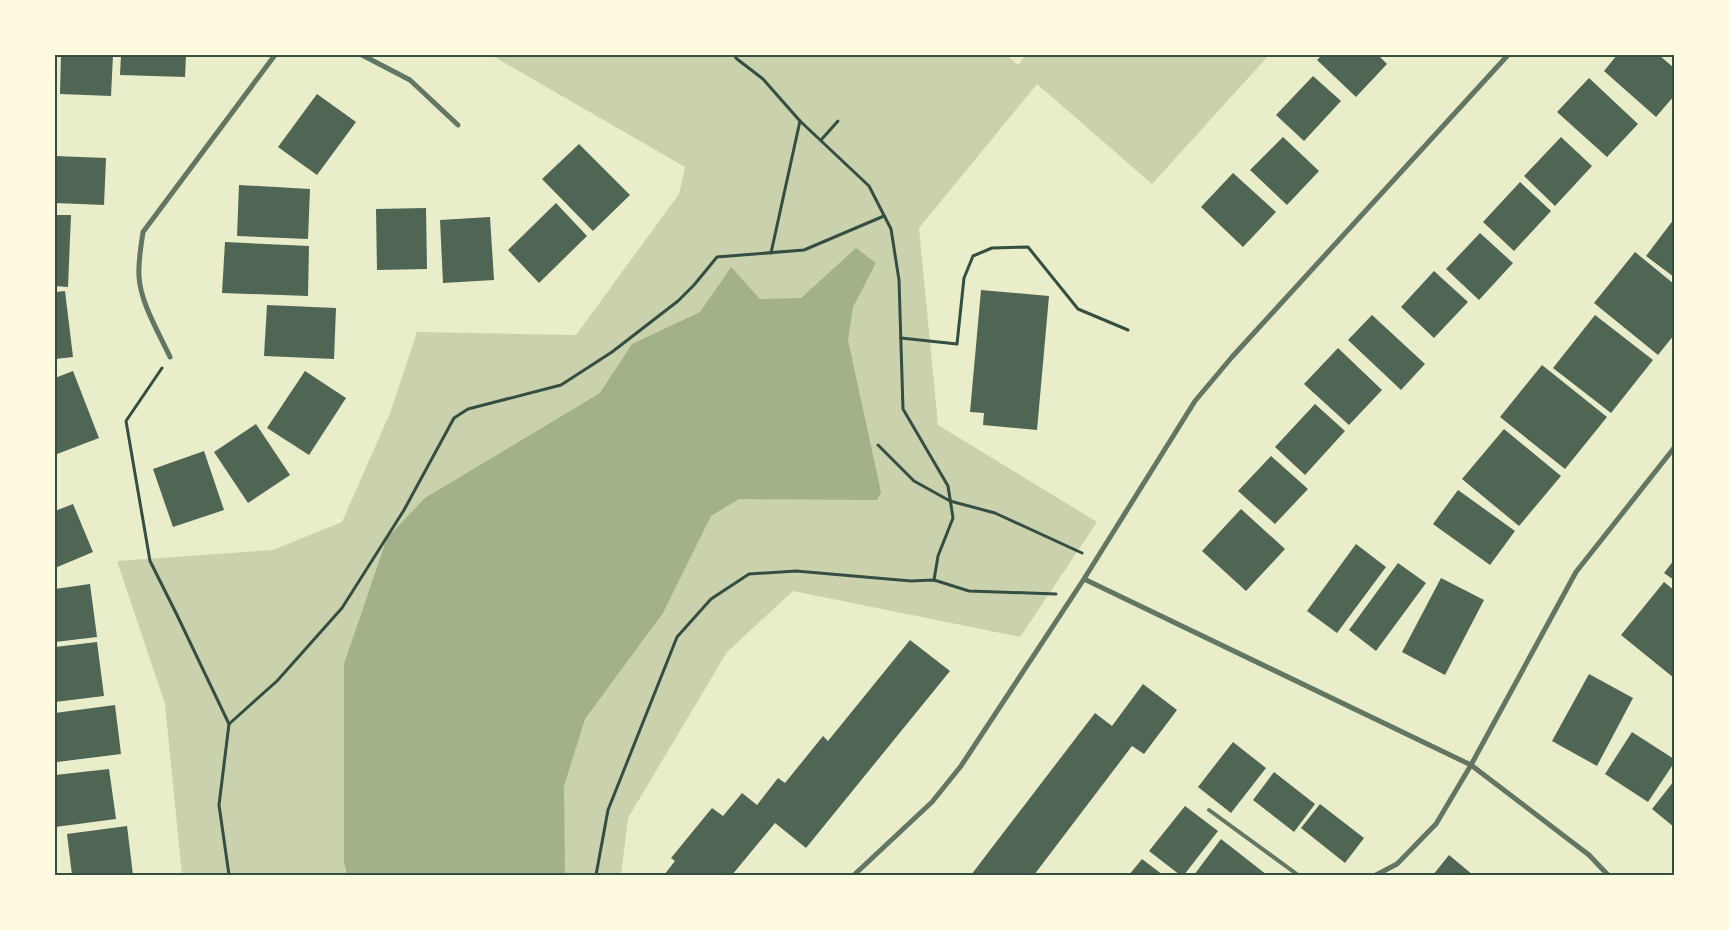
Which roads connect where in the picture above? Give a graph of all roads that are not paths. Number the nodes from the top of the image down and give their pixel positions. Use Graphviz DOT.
graph roads {
  1 [pos="275,55"];
  2 [pos="362,55"];
  3 [pos="1508,55"];
  4 [pos="458,125"];
  5 [pos="170,357"];
  6 [pos="1674,448"];
  7 [pos="1084,580"];
  8 [pos="1471,765"];
  9 [pos="1209,810"];
  10 [pos="1379,874"];
  11 [pos="854,875"];
  12 [pos="1298,875"];
  13 [pos="1608,875"];
  1 -- 5 [label="street"];
  2 -- 4 [label="street"];
  3 -- 7 [label="street"];
  6 -- 8 [label="street"];
  7 -- 8 [label="street"];
  7 -- 11 [label="street"];
  8 -- 10 [label="street"];
  8 -- 13 [label="street"];
  9 -- 12 [label="lane"];
}
